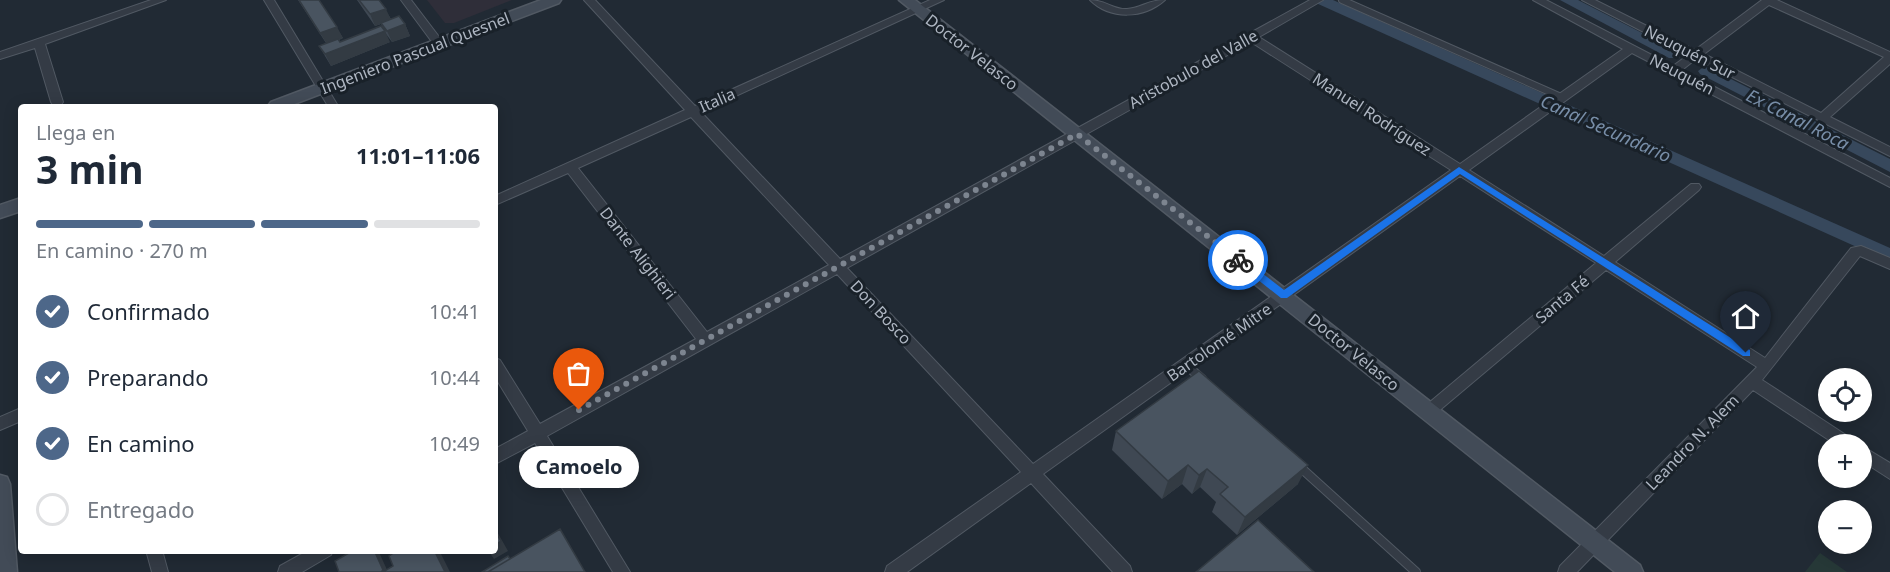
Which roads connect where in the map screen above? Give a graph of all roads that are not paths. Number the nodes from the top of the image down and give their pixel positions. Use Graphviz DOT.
graph roads {
  1 [pos="161,0"];
  2 [pos="269,0"];
  3 [pos="406,0"];
  4 [pos="554,0"];
  5 [pos="589,0"];
  6 [pos="939,0"];
  7 [pos="1095,0"];
  8 [pos="1160,0"];
  9 [pos="1342,0"];
  10 [pos="1538,0"];
  11 [pos="1587,0"];
  12 [pos="1769,0"];
  13 [pos="1313,2"];
  14 [pos="912,5"];
  15 [pos="1251,37"];
  16 [pos="39,43"];
  17 [pos="439,44"];
  18 [pos="1632,48"];
  19 [pos="1696,55"];
  20 [pos="0,56"];
  21 [pos="1890,57"];
  22 [pos="1675,70"];
  23 [pos="321,89"];
  24 [pos="1561,97"];
  25 [pos="57,102"];
  26 [pos="281,104"];
  27 [pos="332,104"];
  28 [pos="693,111"];
  29 [pos="1822,118"];
  30 [pos="1077,134"];
  31 [pos="1890,152"];
  32 [pos="570,167"];
  33 [pos="1459,170"];
  34 [pos="1890,183"];
  35 [pos="1695,187"];
  36 [pos="498,200"];
  37 [pos="18,205"];
  38 [pos="0,212"];
  39 [pos="1605,263"];
  40 [pos="1890,264"];
  41 [pos="838,266"];
  42 [pos="1284,296"];
  43 [pos="705,340"];
  44 [pos="1186,365"];
  45 [pos="1767,366"];
  46 [pos="498,369"];
  47 [pos="1752,381"];
  48 [pos="1213,389"];
  49 [pos="1429,411"];
  50 [pos="18,415"];
  51 [pos="0,424"];
  52 [pos="537,433"];
  53 [pos="1832,434"];
  54 [pos="498,455"];
  55 [pos="1292,460"];
  56 [pos="1872,460"];
  57 [pos="1890,472"];
  58 [pos="1032,474"];
  59 [pos="0,484"];
  60 [pos="1595,543"];
  61 [pos="155,554"];
  62 [pos="318,554"];
  63 [pos="4,565"];
  64 [pos="160,572"];
  65 [pos="286,572"];
  66 [pos="622,572"];
  67 [pos="893,572"];
  68 [pos="1124,572"];
  69 [pos="1416,572"];
  70 [pos="1566,572"];
  71 [pos="1632,572"];
  1 -- 16 [label="street"];
  2 -- 23 [label="street"];
  3 -- 17 [label="street"];
  4 -- 17 [label="main road, Ingeniero Pascual Quesnel"];
  5 -- 28 [label="street, Don Bosco"];
  6 -- 14 [label="street, Italia"];
  7 -- 8 [label="street"];
  9 -- 24 [label="lane"];
  10 -- 18 [label="street, Neuquén"];
  11 -- 19 [label="street, Neuquén Sur"];
  12 -- 19 [label="street"];
  12 -- 21 [label="street"];
  13 -- 15 [label="street, Aristobulo del Valle"];
  14 -- 28 [label="street, Italia"];
  14 -- 30 [label="main road, Doctor Velasco"];
  15 -- 30 [label="street, Aristobulo del Valle"];
  15 -- 33 [label="street, Manuel Rodríguez"];
  16 -- 20 [label="street"];
  16 -- 25 [label="street"];
  17 -- 23 [label="main road, Ingeniero Pascual Quesnel"];
  18 -- 22 [label="street, Neuquén"];
  18 -- 24 [label="street, Bartolomé Mitre"];
  19 -- 22 [label="street"];
  19 -- 29 [label="street, Neuquén Sur"];
  21 -- 29 [label="street"];
  22 -- 34 [label="street, Neuquén"];
  23 -- 26 [label="main road, Ingeniero Pascual Quesnel"];
  23 -- 27 [label="street"];
  24 -- 33 [label="street, Bartolomé Mitre"];
  28 -- 32 [label="street, Italia"];
  28 -- 41 [label="street, Don Bosco"];
  29 -- 31 [label="street, Neuquén Sur"];
  30 -- 41 [label="street, Aristobulo del Valle"];
  30 -- 42 [label="main road, Doctor Velasco"];
  32 -- 36 [label="street, Italia"];
  32 -- 43 [label="street, Dante Alighieri"];
  33 -- 39 [label="street, Manuel Rodríguez"];
  33 -- 42 [label="street, Bartolomé Mitre"];
  35 -- 39 [label="street, Santa Fé"];
  37 -- 38 [label="main road"];
  39 -- 45 [label="street, Manuel Rodríguez"];
  39 -- 49 [label="street, Santa Fé"];
  40 -- 45 [label="street, Leandro N. Alem"];
  41 -- 43 [label="street, Aristobulo del Valle"];
  41 -- 58 [label="street, Don Bosco"];
  42 -- 44 [label="street, Bartolomé Mitre"];
  42 -- 49 [label="main road, Doctor Velasco"];
  43 -- 52 [label="street, Aristobulo del Valle"];
  44 -- 48 [label="lane"];
  44 -- 58 [label="street, Bartolomé Mitre"];
  45 -- 47 [label="street, Leandro N. Alem"];
  46 -- 52 [label="street"];
  47 -- 53 [label="street"];
  47 -- 60 [label="street, Leandro N. Alem"];
  49 -- 60 [label="main road, Doctor Velasco"];
  50 -- 51 [label="street"];
  52 -- 54 [label="street, Aristobulo del Valle"];
  52 -- 66 [label="street"];
  55 -- 69 [label="lane"];
  56 -- 57 [label="street"];
  58 -- 67 [label="street, Bartolomé Mitre"];
  58 -- 68 [label="street, Don Bosco"];
  59 -- 63 [label="main road"];
  60 -- 70 [label="street, Leandro N. Alem"];
  60 -- 71 [label="main road, Doctor Velasco"];
  61 -- 64 [label="street"];
  62 -- 65 [label="street"];
}
